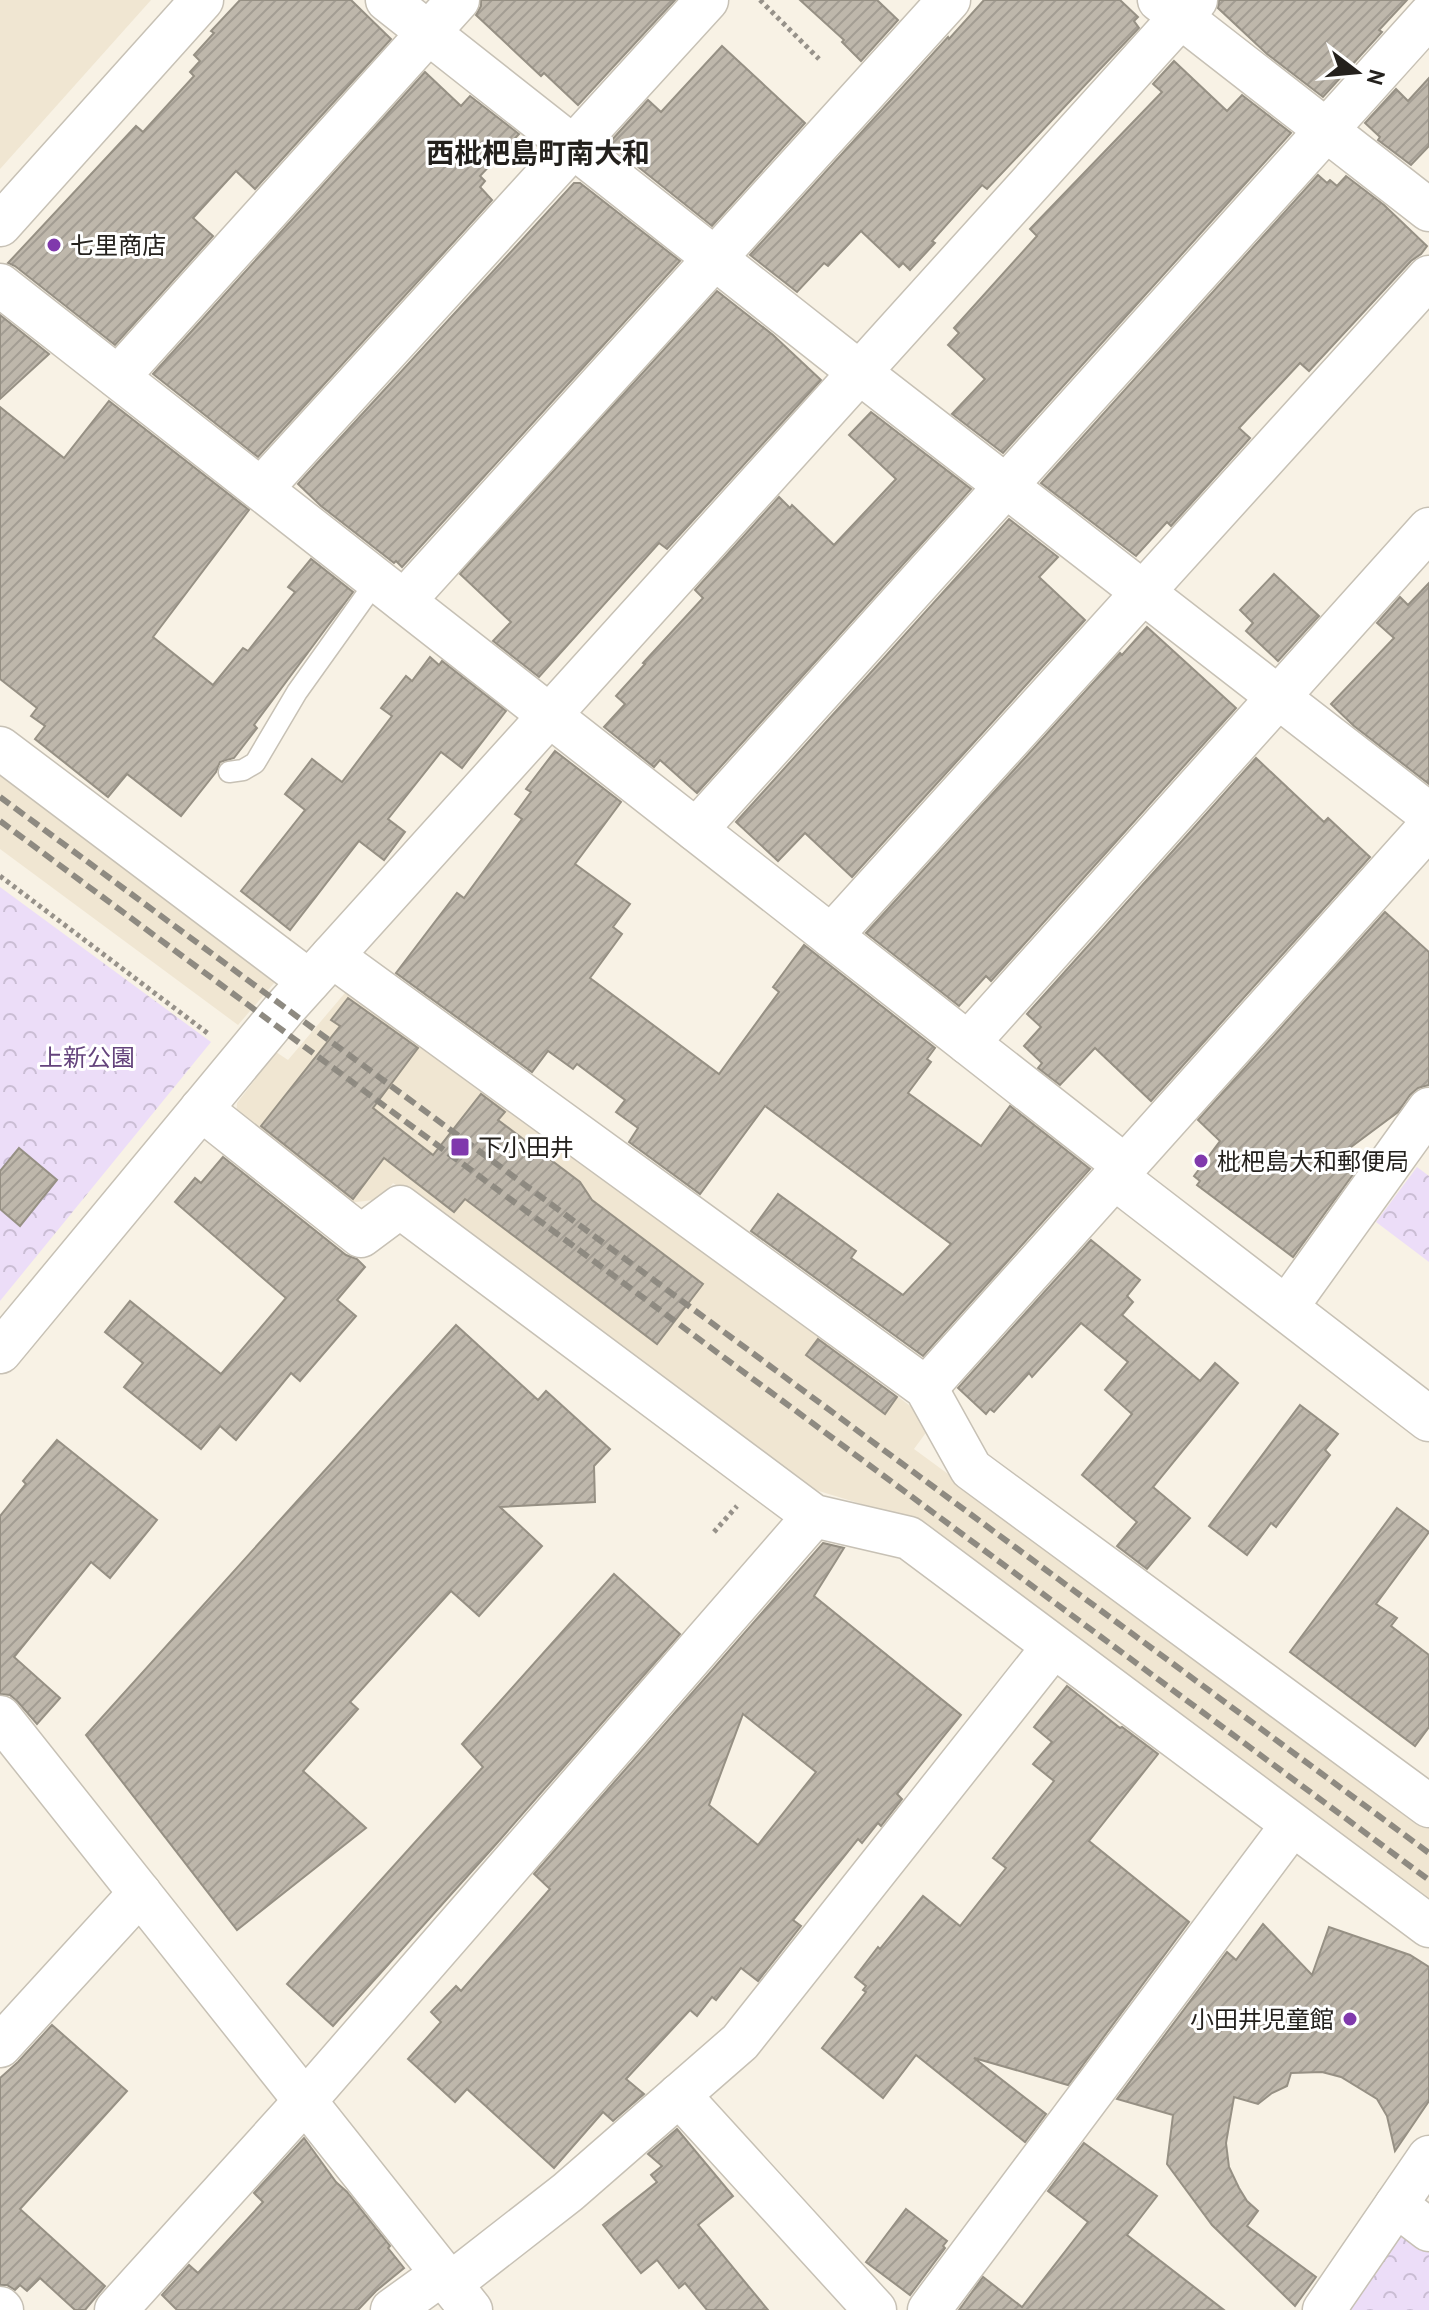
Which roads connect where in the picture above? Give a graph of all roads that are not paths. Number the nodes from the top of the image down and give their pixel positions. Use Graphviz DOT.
graph roads {
  1 [pos="202,0"];
  2 [pos="387,0"];
  3 [pos="458,0"];
  4 [pos="707,0"];
  5 [pos="949,0"];
  6 [pos="1178,6"];
  7 [pos="1429,16"];
  8 [pos="429,33"];
  9 [pos="1326,130"];
  10 [pos="574,147"];
  11 [pos="1429,210"];
  12 [pos="0,225"];
  13 [pos="715,258"];
  14 [pos="1429,277"];
  15 [pos="0,285"];
  16 [pos="859,372"];
  17 [pos="118,377"];
  18 [pos="1006,486"];
  19 [pos="261,489"];
  20 [pos="1429,529"];
  21 [pos="390,590"];
  22 [pos="1143,592"];
  23 [pos="1278,697"];
  24 [pos="550,715"];
  25 [pos="0,748"];
  26 [pos="229,772"];
  27 [pos="1429,814"];
  28 [pos="1429,827"];
  29 [pos="696,830"];
  30 [pos="831,936"];
  31 [pos="321,968"];
  32 [pos="968,1043"];
  33 [pos="201,1109"];
  34 [pos="1429,1109"];
  35 [pos="1120,1172"];
  36 [pos="1286,1308"];
  37 [pos="0,1352"];
  38 [pos="926,1388"];
  39 [pos="1429,1419"];
  40 [pos="814,1516"];
  41 [pos="1053,1647"];
  42 [pos="0,1717"];
  43 [pos="1429,1806"];
  44 [pos="1292,1825"];
  45 [pos="140,1893"];
  46 [pos="1429,1926"];
  47 [pos="0,2046"];
  48 [pos="679,2095"];
  49 [pos="305,2101"];
  50 [pos="1429,2157"];
  51 [pos="1396,2205"];
  52 [pos="1429,2230"];
  53 [pos="455,2289"];
  54 [pos="116,2310"];
  55 [pos="392,2310"];
  56 [pos="875,2310"];
  57 [pos="929,2310"];
  58 [pos="1324,2310"];
  1 -- 12 [label="street"];
  2 -- 8 [label="street"];
  3 -- 8 [label="street"];
  4 -- 10 [label="street"];
  5 -- 13 [label="street"];
  6 -- 9 [label="street"];
  6 -- 16 [label="street"];
  7 -- 9 [label="street"];
  8 -- 10 [label="street"];
  8 -- 17 [label="street"];
  9 -- 11 [label="street"];
  9 -- 18 [label="street"];
  10 -- 13 [label="street"];
  10 -- 19 [label="street"];
  13 -- 16 [label="street"];
  13 -- 21 [label="street"];
  14 -- 22 [label="street"];
  15 -- 17 [label="street"];
  16 -- 18 [label="street"];
  16 -- 24 [label="street"];
  17 -- 19 [label="street"];
  18 -- 22 [label="street"];
  18 -- 29 [label="street"];
  19 -- 21 [label="street"];
  20 -- 23 [label="street"];
  21 -- 24 [label="street"];
  21 -- 26 [label="lane"];
  22 -- 23 [label="street"];
  22 -- 30 [label="street"];
  23 -- 27 [label="street"];
  23 -- 32 [label="street"];
  24 -- 29 [label="street"];
  24 -- 31 [label="street"];
  25 -- 31 [label="street"];
  28 -- 35 [label="street"];
  29 -- 30 [label="street"];
  30 -- 32 [label="street"];
  31 -- 33 [label="street"];
  31 -- 38 [label="street"];
  32 -- 35 [label="street"];
  33 -- 37 [label="street"];
  33 -- 40 [label="street"];
  34 -- 36 [label="street"];
  35 -- 36 [label="street"];
  35 -- 38 [label="street"];
  36 -- 39 [label="street"];
  38 -- 43 [label="street"];
  40 -- 41 [label="street"];
  40 -- 49 [label="street"];
  41 -- 44 [label="street"];
  41 -- 48 [label="street"];
  42 -- 45 [label="street"];
  44 -- 46 [label="street"];
  44 -- 57 [label="street"];
  45 -- 47 [label="street"];
  45 -- 49 [label="street"];
  48 -- 53 [label="street"];
  48 -- 56 [label="street"];
  49 -- 53 [label="street"];
  49 -- 54 [label="street"];
  50 -- 51 [label="street"];
  51 -- 52 [label="street"];
  51 -- 58 [label="street"];
  53 -- 55 [label="street"];
}
